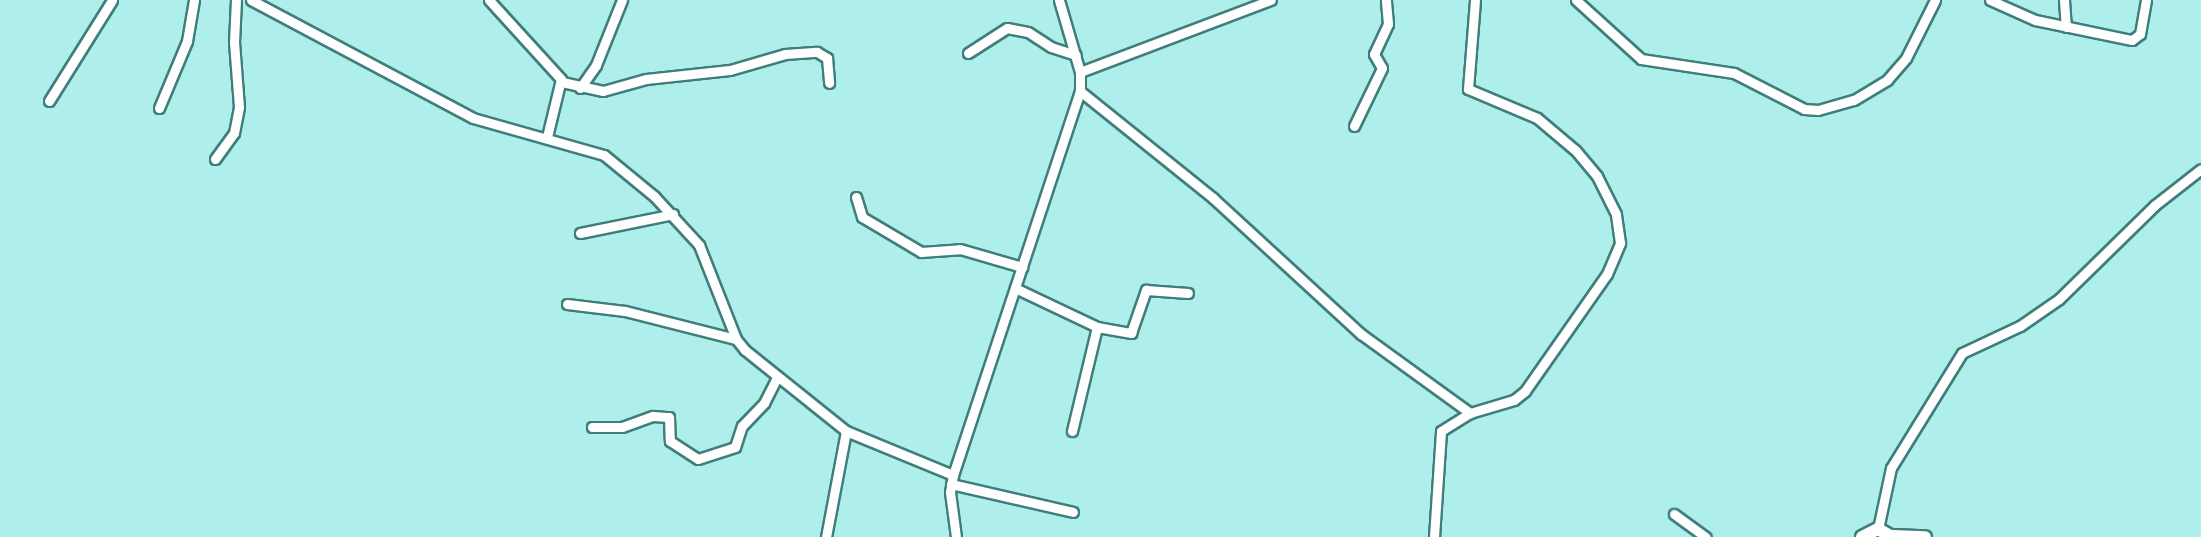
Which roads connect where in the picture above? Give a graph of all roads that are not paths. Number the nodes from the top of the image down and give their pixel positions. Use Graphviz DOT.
graph roads {
  1 [pos="112,0"];
  2 [pos="194,0"];
  3 [pos="236,0"];
  4 [pos="251,0"];
  5 [pos="489,0"];
  6 [pos="622,0"];
  7 [pos="1059,0"];
  8 [pos="1271,0"];
  9 [pos="1386,0"];
  10 [pos="1475,0"];
  11 [pos="1576,0"];
  12 [pos="1935,0"];
  13 [pos="1990,0"];
  14 [pos="2064,0"];
  15 [pos="2146,0"];
  16 [pos="2067,27"];
  17 [pos="968,53"];
  18 [pos="1076,55"];
  19 [pos="1080,72"];
  20 [pos="562,82"];
  21 [pos="829,83"];
  22 [pos="580,88"];
  23 [pos="1080,91"];
  24 [pos="49,101"];
  25 [pos="159,108"];
  26 [pos="1354,127"];
  27 [pos="547,137"];
  28 [pos="215,159"];
  29 [pos="2201,169"];
  30 [pos="856,197"];
  31 [pos="673,214"];
  32 [pos="580,233"];
  33 [pos="1022,267"];
  34 [pos="1015,288"];
  35 [pos="1188,293"];
  36 [pos="567,304"];
  37 [pos="1097,327"];
  38 [pos="736,339"];
  39 [pos="776,378"];
  40 [pos="1470,413"];
  41 [pos="592,426"];
  42 [pos="1072,430"];
  43 [pos="846,431"];
  44 [pos="952,480"];
  45 [pos="1073,512"];
  46 [pos="1674,514"];
  47 [pos="1878,529"];
  48 [pos="1892,536"];
  49 [pos="826,537"];
  50 [pos="956,537"];
  51 [pos="1434,537"];
  52 [pos="1706,537"];
  53 [pos="1862,537"];
  54 [pos="1926,537"];
  1 -- 24 [label="street"];
  2 -- 25 [label="street"];
  3 -- 28 [label="street"];
  4 -- 27 [label="street"];
  5 -- 20 [label="street"];
  6 -- 22 [label="street"];
  7 -- 18 [label="street"];
  8 -- 19 [label="street"];
  9 -- 26 [label="street"];
  10 -- 40 [label="street"];
  11 -- 12 [label="street"];
  13 -- 16 [label="street"];
  14 -- 16 [label="street"];
  15 -- 16 [label="street"];
  17 -- 18 [label="street"];
  18 -- 19 [label="street"];
  19 -- 23 [label="street"];
  20 -- 22 [label="street"];
  20 -- 27 [label="street"];
  21 -- 22 [label="street"];
  23 -- 33 [label="street"];
  23 -- 40 [label="street"];
  27 -- 31 [label="street"];
  29 -- 47 [label="street"];
  30 -- 33 [label="street"];
  31 -- 32 [label="street"];
  31 -- 38 [label="street"];
  33 -- 34 [label="street"];
  34 -- 37 [label="street"];
  34 -- 44 [label="street"];
  35 -- 37 [label="street"];
  36 -- 38 [label="street"];
  37 -- 42 [label="street"];
  38 -- 39 [label="street"];
  39 -- 41 [label="street"];
  39 -- 43 [label="street"];
  40 -- 51 [label="street"];
  43 -- 44 [label="street"];
  43 -- 49 [label="street"];
  44 -- 45 [label="street"];
  44 -- 50 [label="street"];
  46 -- 52 [label="street"];
  47 -- 48 [label="street"];
  47 -- 53 [label="street"];
  48 -- 54 [label="street"];
}
